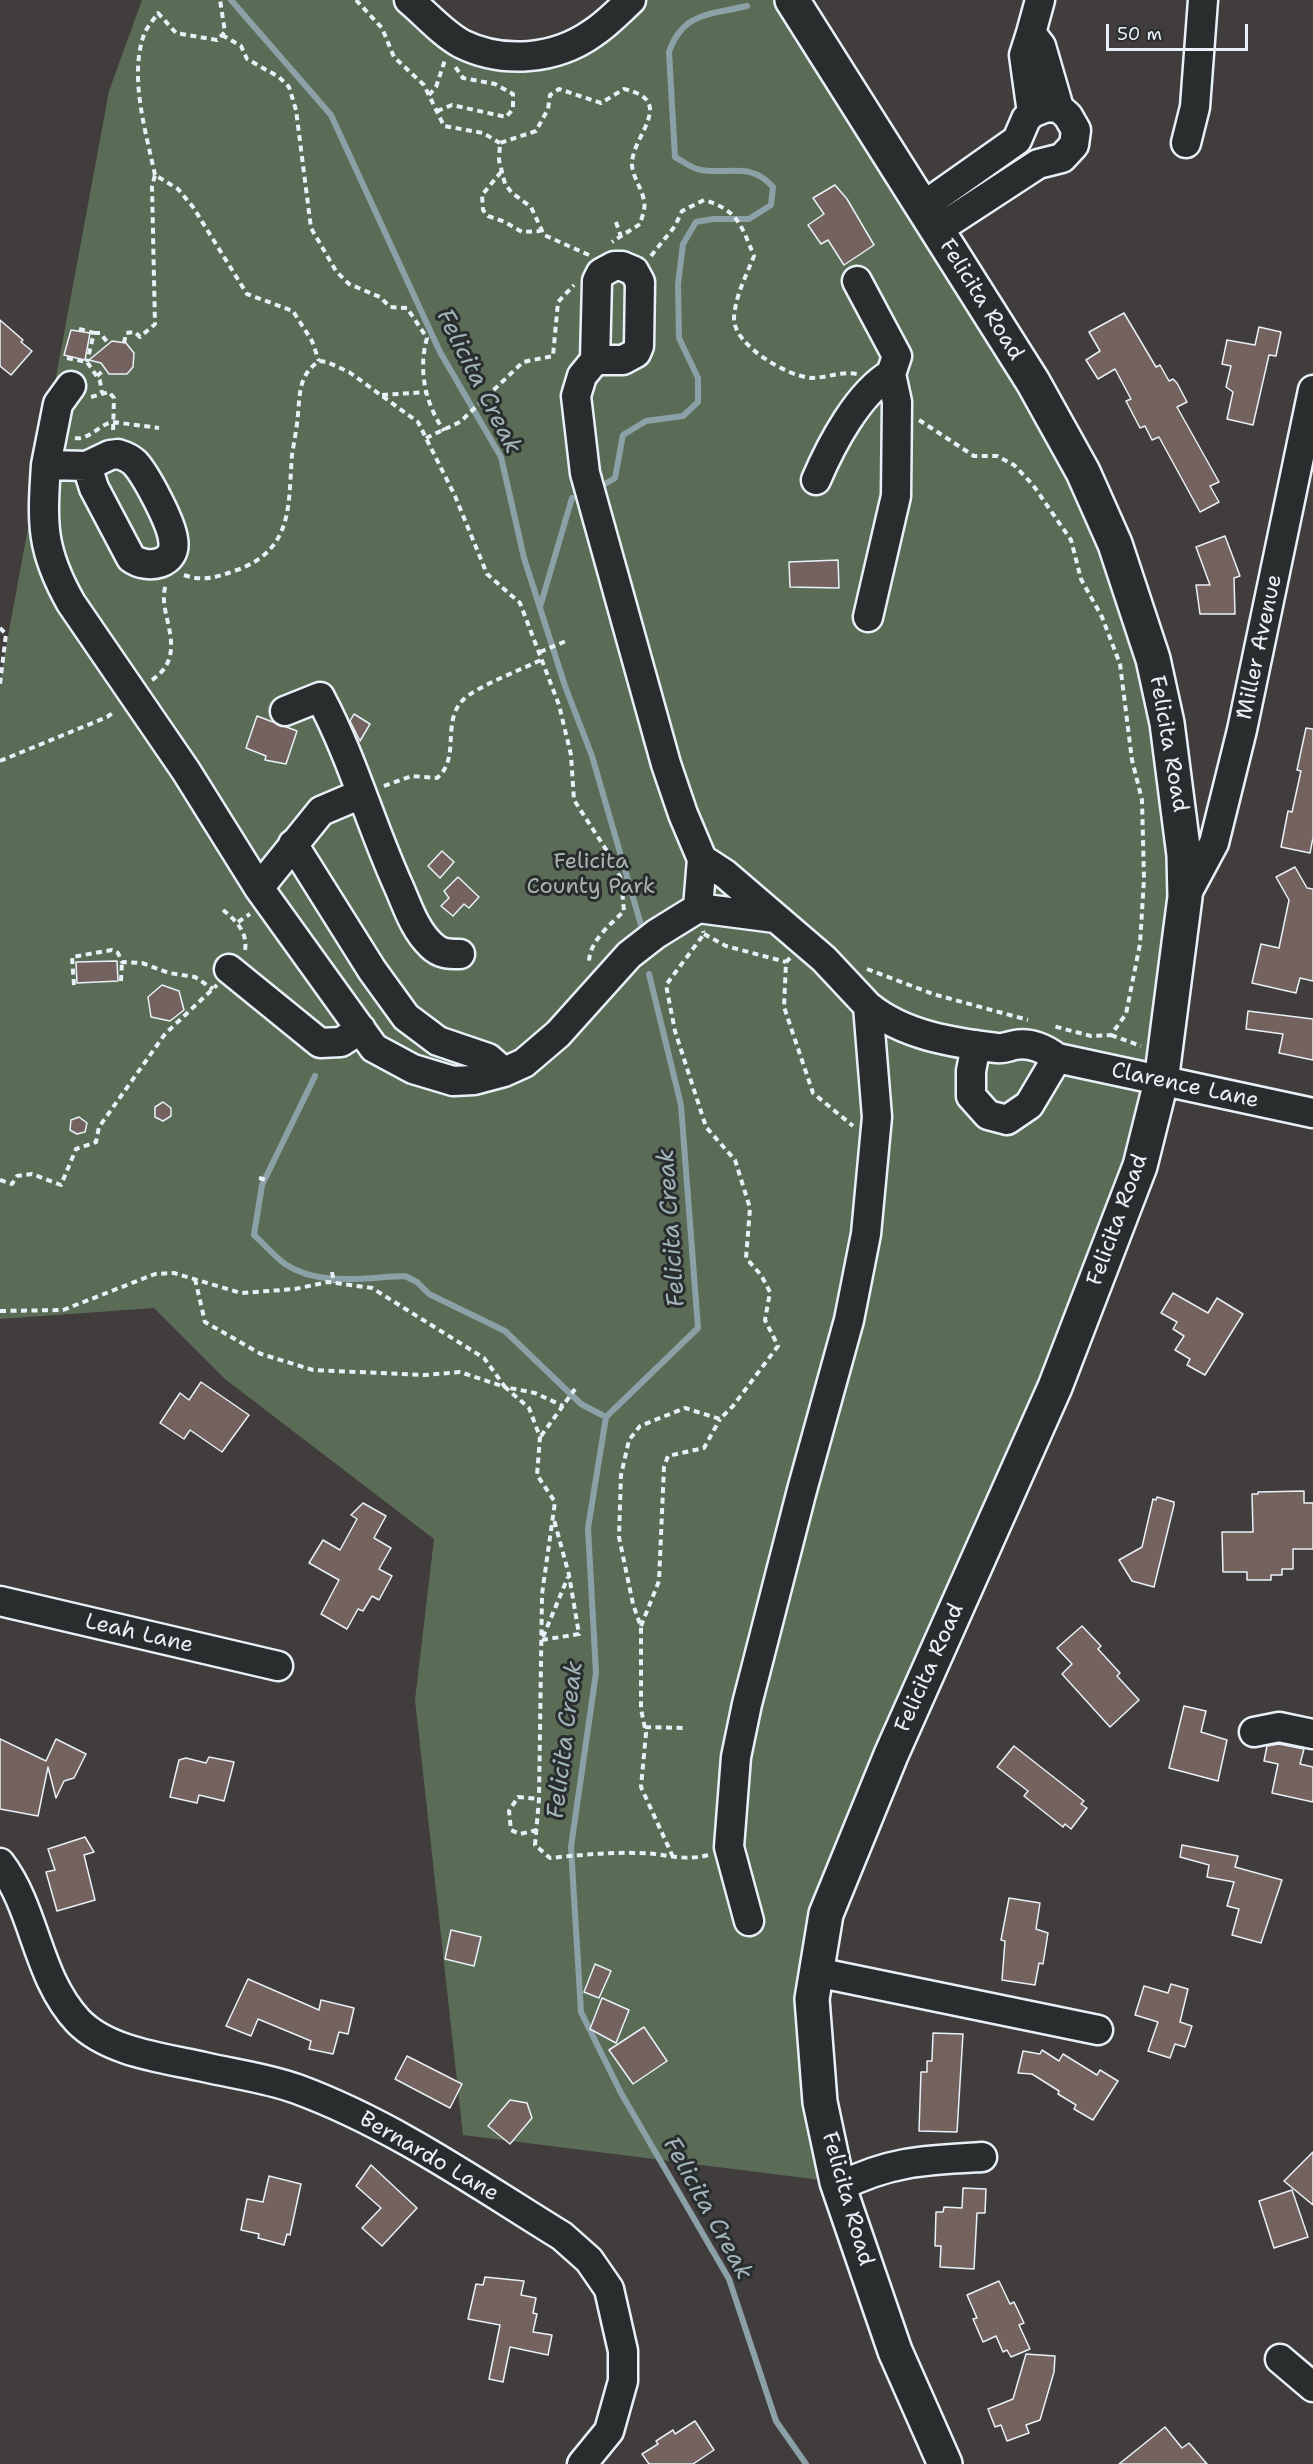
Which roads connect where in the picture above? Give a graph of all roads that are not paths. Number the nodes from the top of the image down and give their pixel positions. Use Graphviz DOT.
graph roads {
  1 [pos="409,0"];
  2 [pos="631,0"];
  3 [pos="792,0"];
  4 [pos="1040,0"];
  5 [pos="1203,0"];
  6 [pos="1046,110"];
  7 [pos="1186,143"];
  8 [pos="929,219"];
  9 [pos="857,281"];
  10 [pos="595,360"];
  11 [pos="889,386"];
  12 [pos="85,387"];
  13 [pos="1313,390"];
  14 [pos="46,465"];
  15 [pos="87,466"];
  16 [pos="816,480"];
  17 [pos="868,617"];
  18 [pos="285,711"];
  19 [pos="361,794"];
  20 [pos="294,844"];
  21 [pos="702,859"];
  22 [pos="259,888"];
  23 [pos="1185,897"];
  24 [pos="699,917"];
  25 [pos="775,918"];
  26 [pos="460,954"];
  27 [pos="227,976"];
  28 [pos="868,1006"];
  29 [pos="361,1029"];
  30 [pos="988,1047"];
  31 [pos="1058,1058"];
  32 [pos="504,1072"];
  33 [pos="1161,1082"];
  34 [pos="1313,1113"];
  35 [pos="0,1601"];
  36 [pos="278,1666"];
  37 [pos="1254,1732"];
  38 [pos="1313,1734"];
  39 [pos="0,1863"];
  40 [pos="749,1921"];
  41 [pos="816,1972"];
  42 [pos="1098,2030"];
  43 [pos="982,2157"];
  44 [pos="839,2187"];
  45 [pos="1280,2359"];
  46 [pos="1313,2387"];
  47 [pos="582,2464"];
  48 [pos="945,2464"];
  1 -- 2 [label="street"];
  3 -- 8 [label="main road, Felicita Road"];
  4 -- 6 [label="street"];
  5 -- 7 [label="street"];
  6 -- 8 [label="street"];
  6 -- 8 [label="street"];
  8 -- 23 [label="main road, Felicita Road"];
  9 -- 11 [label="street"];
  10 -- 10 [label="street"];
  10 -- 21 [label="street"];
  11 -- 16 [label="street"];
  11 -- 17 [label="street"];
  12 -- 14 [label="street"];
  13 -- 23 [label="street, Miller Avenue"];
  14 -- 15 [label="street"];
  14 -- 22 [label="street"];
  15 -- 15 [label="street"];
  18 -- 19 [label="street"];
  19 -- 20 [label="street"];
  19 -- 26 [label="street"];
  20 -- 22 [label="street"];
  20 -- 32 [label="street"];
  21 -- 24 [label="street"];
  21 -- 25 [label="street, Clarence Lane"];
  22 -- 29 [label="street"];
  23 -- 33 [label="main road, Felicita Road"];
  24 -- 25 [label="street"];
  24 -- 32 [label="street"];
  25 -- 28 [label="street, Clarence Lane"];
  27 -- 29 [label="street"];
  28 -- 30 [label="street, Clarence Lane"];
  28 -- 40 [label="street"];
  29 -- 32 [label="street"];
  30 -- 31 [label="street, Clarence Lane"];
  30 -- 31 [label="street"];
  31 -- 33 [label="street, Clarence Lane"];
  33 -- 34 [label="street, Clarence Lane"];
  33 -- 41 [label="main road, Felicita Road"];
  35 -- 36 [label="street, Leah Lane"];
  37 -- 38 [label="street"];
  39 -- 47 [label="street, Bernardo Lane"];
  41 -- 42 [label="street"];
  41 -- 44 [label="main road, Felicita Road"];
  43 -- 44 [label="street"];
  44 -- 48 [label="main road, Felicita Road"];
  45 -- 46 [label="street"];
}
